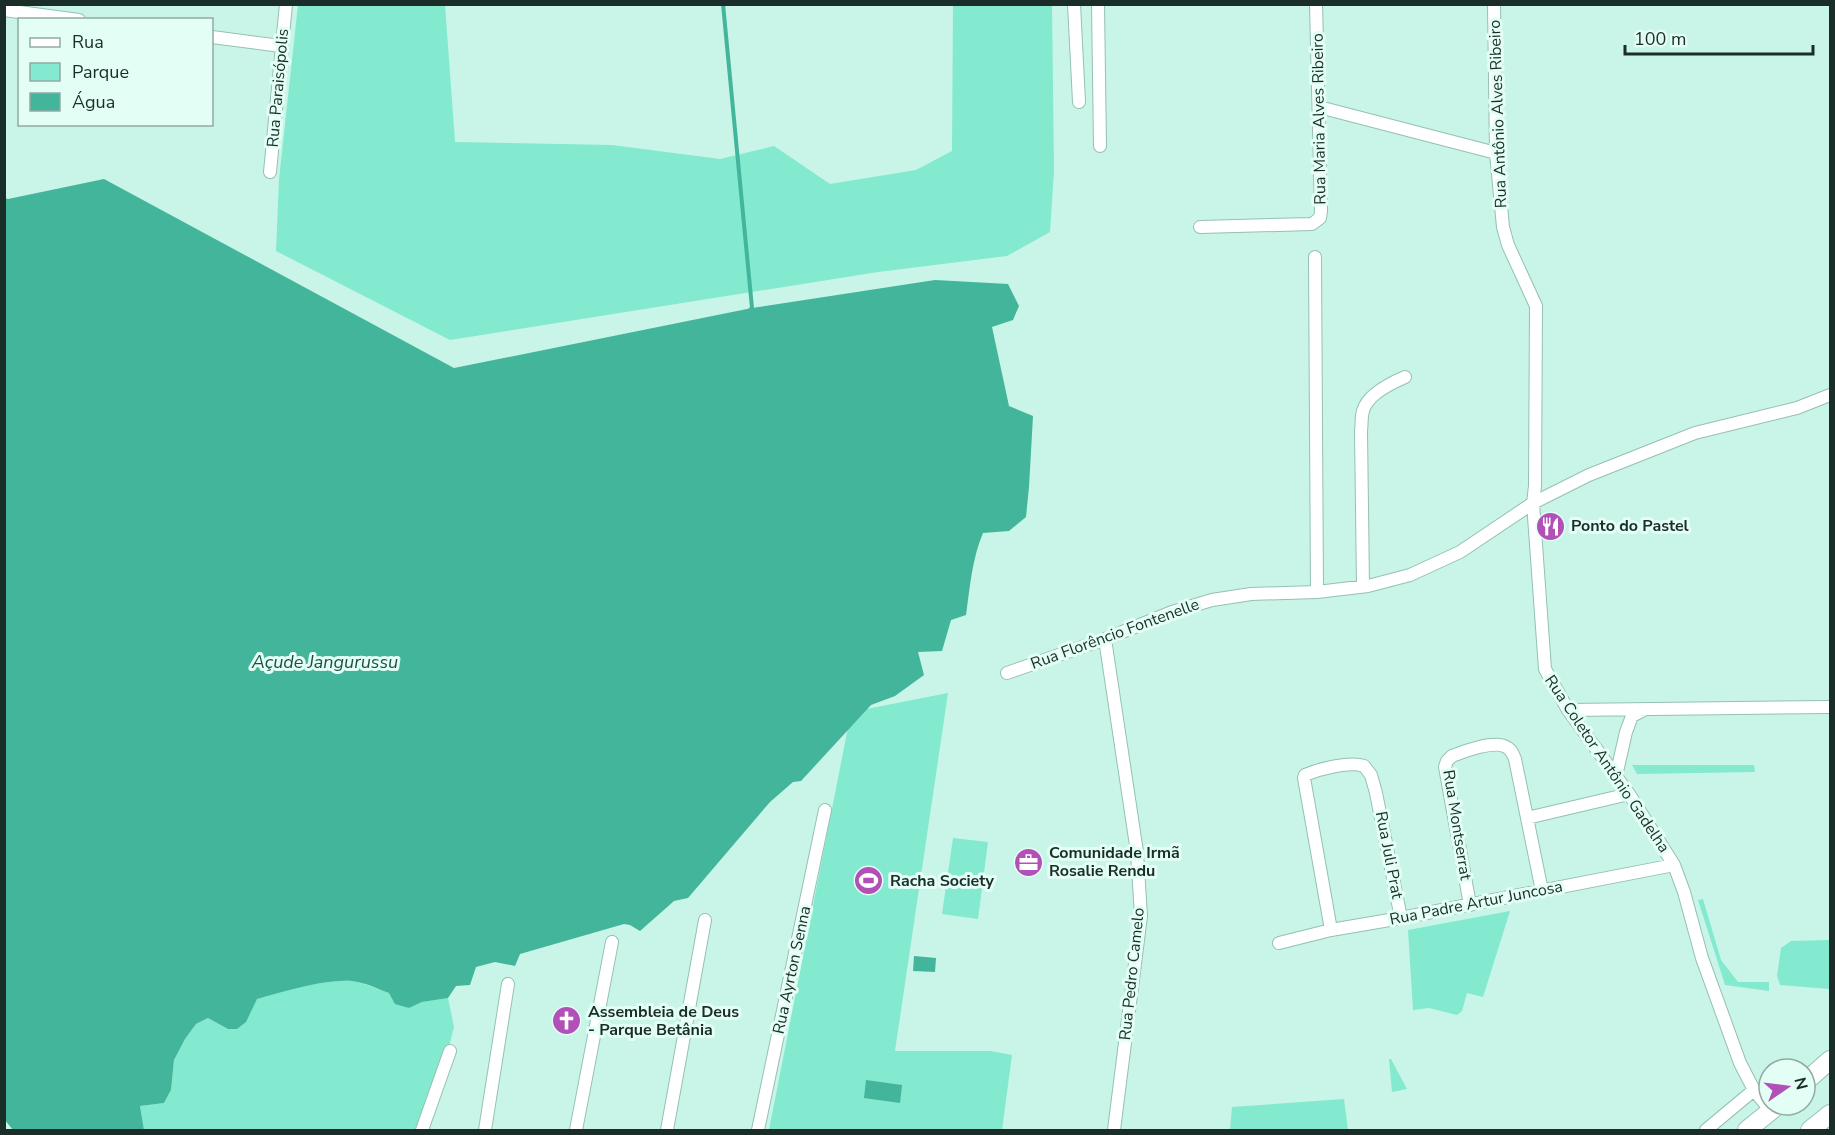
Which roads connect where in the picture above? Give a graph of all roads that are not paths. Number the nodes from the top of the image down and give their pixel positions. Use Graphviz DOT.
graph roads {
  1 [pos="286,4"];
  2 [pos="1074,4"];
  3 [pos="1098,4"];
  4 [pos="1316,4"];
  5 [pos="1494,4"];
  6 [pos="4,10"];
  7 [pos="64,18"];
  8 [pos="213,37"];
  9 [pos="281,46"];
  10 [pos="1079,102"];
  11 [pos="1319,107"];
  12 [pos="1100,146"];
  13 [pos="1496,153"];
  14 [pos="270,172"];
  15 [pos="1200,227"];
  16 [pos="1315,258"];
  17 [pos="1405,377"];
  18 [pos="1830,396"];
  19 [pos="1533,503"];
  20 [pos="1364,586"];
  21 [pos="1317,592"];
  22 [pos="1105,639"];
  23 [pos="1007,673"];
  24 [pos="1830,707"];
  25 [pos="1645,709"];
  26 [pos="1568,710"];
  27 [pos="1616,776"];
  28 [pos="1629,794"];
  29 [pos="825,810"];
  30 [pos="1527,818"];
  31 [pos="1674,865"];
  32 [pos="1542,891"];
  33 [pos="1470,905"];
  34 [pos="1401,918"];
  35 [pos="705,920"];
  36 [pos="1331,930"];
  37 [pos="612,942"];
  38 [pos="1279,943"];
  39 [pos="508,984"];
  40 [pos="450,1051"];
  41 [pos="1830,1060"];
  42 [pos="1817,1071"];
  43 [pos="1754,1090"];
  44 [pos="1757,1093"];
  45 [pos="1763,1117"];
  46 [pos="422,1131"];
  47 [pos="485,1131"];
  48 [pos="576,1131"];
  49 [pos="667,1131"];
  50 [pos="758,1131"];
  51 [pos="1113,1131"];
  52 [pos="1706,1131"];
  53 [pos="1747,1131"];
  1 -- 9 [label="street, Rua Paraisópolis"];
  2 -- 10 [label="street"];
  3 -- 12 [label="street"];
  4 -- 11 [label="street, Rua Maria Alves Ribeiro"];
  5 -- 13 [label="street, Rua Antônio Alves Ribeiro"];
  6 -- 7 [label="street"];
  8 -- 9 [label="street"];
  9 -- 14 [label="street, Rua Paraisópolis"];
  11 -- 13 [label="street"];
  11 -- 15 [label="street, Rua Maria Alves Ribeiro"];
  13 -- 19 [label="street, Rua Antônio Alves Ribeiro"];
  16 -- 21 [label="street"];
  17 -- 20 [label="street"];
  18 -- 19 [label="street, Rua Florêncio Fontenelle"];
  19 -- 20 [label="street, Rua Florêncio Fontenelle"];
  19 -- 26 [label="street, Rua Coletor Antônio Gadelha"];
  20 -- 21 [label="street, Rua Florêncio Fontenelle"];
  21 -- 22 [label="street, Rua Florêncio Fontenelle"];
  22 -- 23 [label="street, Rua Florêncio Fontenelle"];
  22 -- 51 [label="street, Rua Pedro Camelo"];
  24 -- 25 [label="street"];
  25 -- 26 [label="street"];
  25 -- 27 [label="street"];
  26 -- 27 [label="street, Rua Coletor Antônio Gadelha"];
  27 -- 28 [label="street, Rua Coletor Antônio Gadelha"];
  28 -- 30 [label="street"];
  28 -- 31 [label="street, Rua Coletor Antônio Gadelha"];
  29 -- 50 [label="street, Rua Ayrton Senna"];
  30 -- 32 [label="street"];
  30 -- 33 [label="street, Rua Montserrat"];
  31 -- 32 [label="street, Rua Padre Artur Juncosa"];
  31 -- 43 [label="street, Rua Coletor Antônio Gadelha"];
  32 -- 33 [label="street, Rua Padre Artur Juncosa"];
  33 -- 34 [label="street, Rua Padre Artur Juncosa"];
  34 -- 36 [label="street, Rua Padre Artur Juncosa"];
  34 -- 36 [label="street, Rua Juli Prat"];
  35 -- 49 [label="street"];
  36 -- 38 [label="street, Rua Padre Artur Juncosa"];
  37 -- 48 [label="street"];
  39 -- 47 [label="street"];
  40 -- 46 [label="street"];
  41 -- 42 [label="highway"];
  43 -- 44 [label="street, Rua Coletor Antônio Gadelha"];
  43 -- 52 [label="street"];
  45 -- 53 [label="highway"];
}
